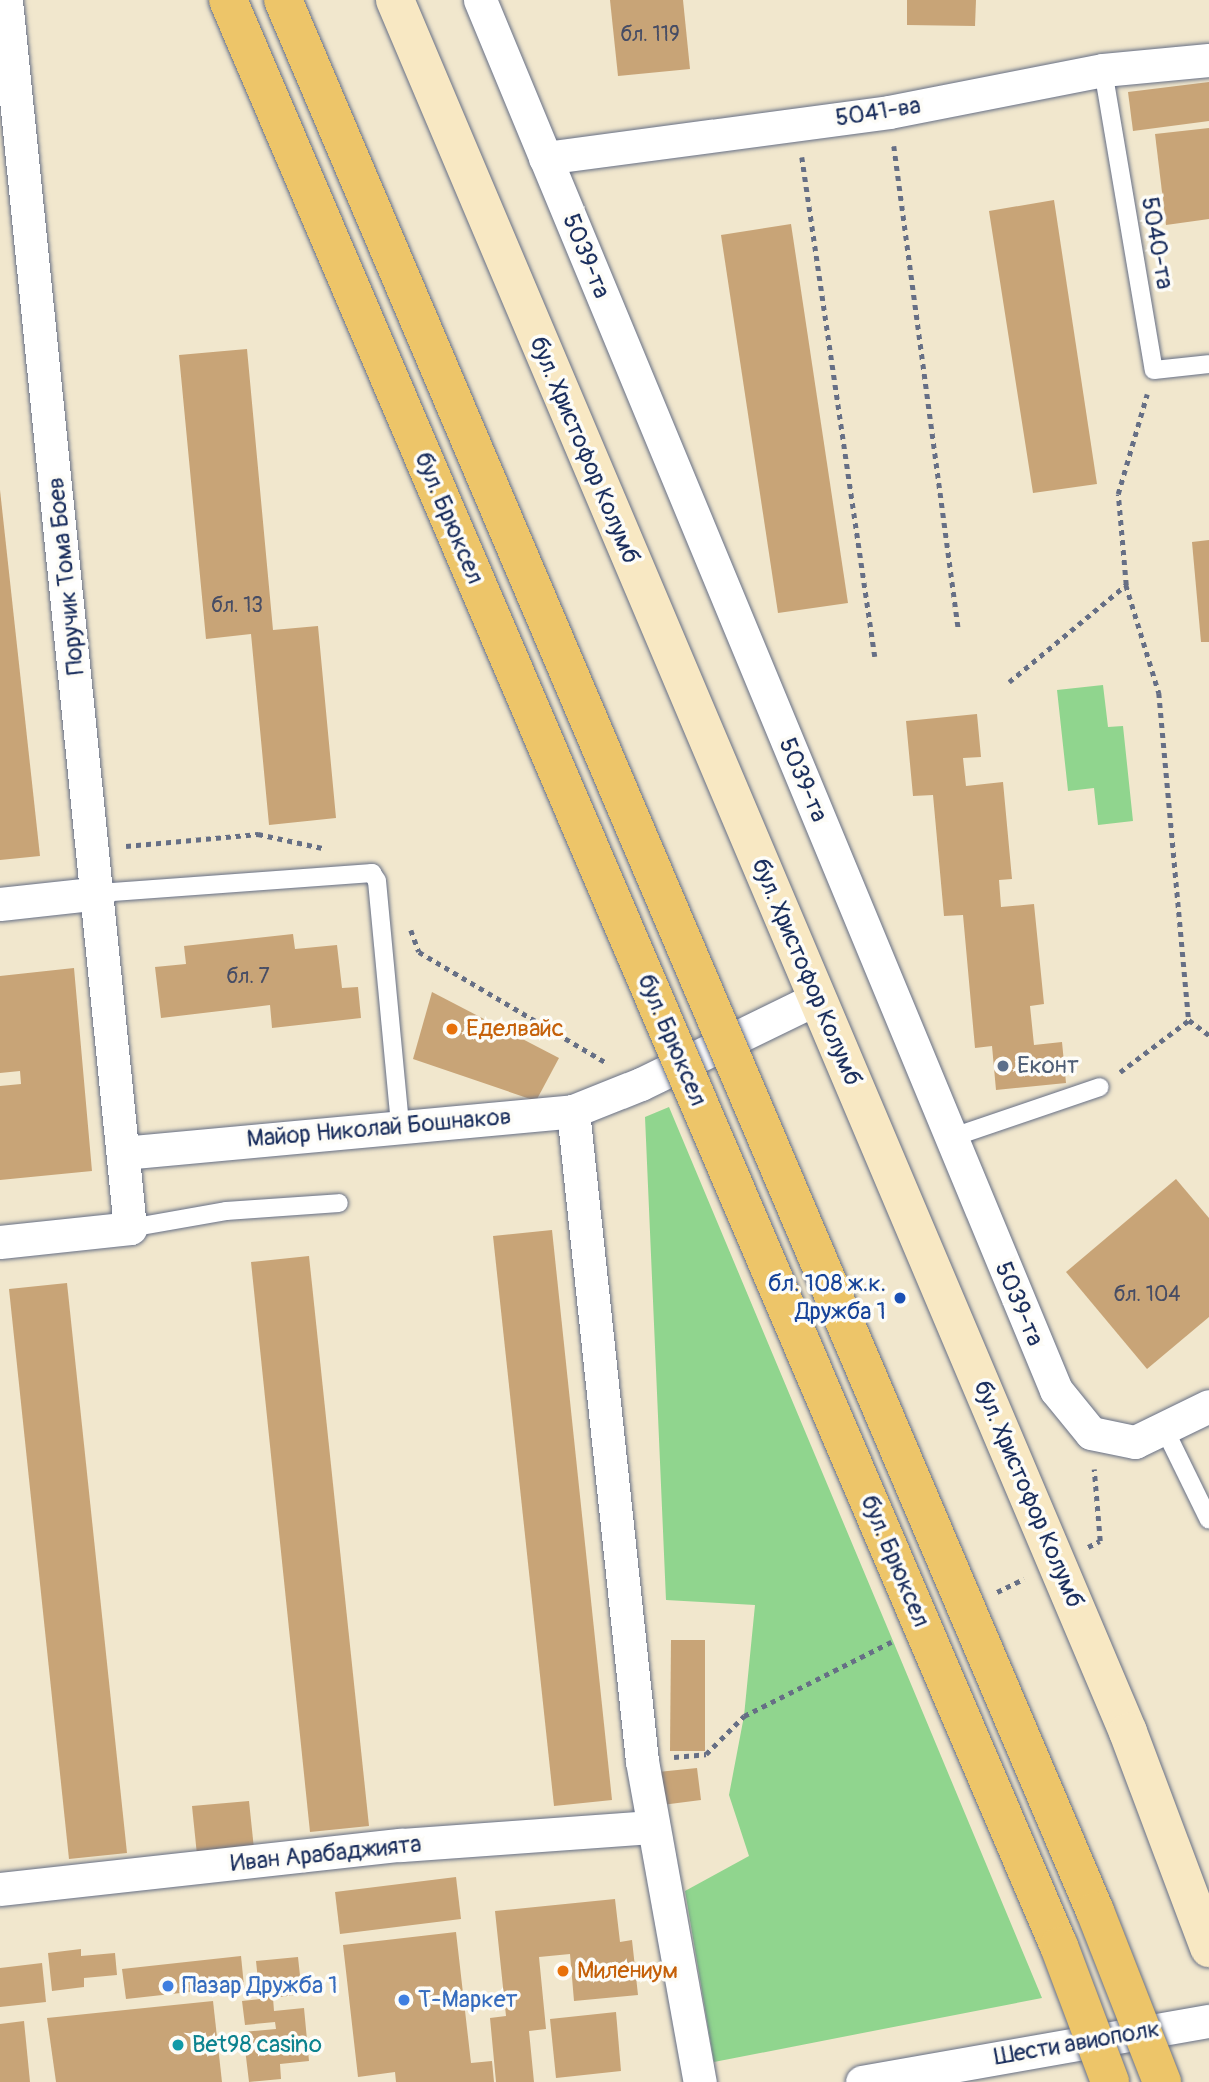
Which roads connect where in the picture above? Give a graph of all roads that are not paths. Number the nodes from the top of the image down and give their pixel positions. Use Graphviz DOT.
graph roads {
  1 [pos="6,0"];
  2 [pos="228,0"];
  3 [pos="283,0"];
  4 [pos="395,0"];
  5 [pos="480,0"];
  6 [pos="1209,60"];
  7 [pos="1103,70"];
  8 [pos="545,158"];
  9 [pos="1209,364"];
  10 [pos="99,893"];
  11 [pos="0,904"];
  12 [pos="817,998"];
  13 [pos="1100,1087"];
  14 [pos="573,1111"];
  15 [pos="400,1126"];
  16 [pos="950,1138"];
  17 [pos="123,1153"];
  18 [pos="338,1203"];
  19 [pos="130,1228"];
  20 [pos="0,1242"];
  21 [pos="1209,1406"];
  22 [pos="1164,1428"];
  23 [pos="1209,1520"];
  24 [pos="652,1827"];
  25 [pos="0,1889"];
  26 [pos="1209,1948"];
  27 [pos="1209,2021"];
  28 [pos="950,2074"];
  29 [pos="700,2082"];
  30 [pos="862,2082"];
  31 [pos="1110,2082"];
  32 [pos="1163,2082"];
  1 -- 10 [label="street, Поручик Тома Боев"];
  2 -- 31 [label="main road, бул. Брюксел, bridge"];
  3 -- 32 [label="main road, бул. Брюксел, bridge"];
  4 -- 12 [label="main road, бул. Христофор Колумб"];
  5 -- 8 [label="street, 5039-та"];
  6 -- 7 [label="street, 5041-ва"];
  7 -- 8 [label="street, 5041-ва"];
  7 -- 9 [label="lane, 5040-та"];
  8 -- 16 [label="street, 5039-та"];
  10 -- 11 [label="street"];
  10 -- 15 [label="lane"];
  10 -- 17 [label="street, Поручик Тома Боев"];
  12 -- 14 [label="street, Майор Николай Бошнаков"];
  12 -- 26 [label="main road, бул. Христофор Колумб"];
  13 -- 16 [label="lane"];
  14 -- 15 [label="street, Майор Николай Бошнаков"];
  14 -- 24 [label="street"];
  15 -- 17 [label="street, Майор Николай Бошнаков"];
  16 -- 22 [label="street, 5039-та"];
  17 -- 19 [label="street"];
  18 -- 19 [label="lane"];
  19 -- 20 [label="street"];
  21 -- 22 [label="street, 5039-та"];
  22 -- 23 [label="lane"];
  24 -- 25 [label="street, Иван Арабаджията"];
  24 -- 29 [label="street"];
  27 -- 28 [label="street, Шести авиополк"];
  28 -- 30 [label="street, Шести авиополк"];
}
